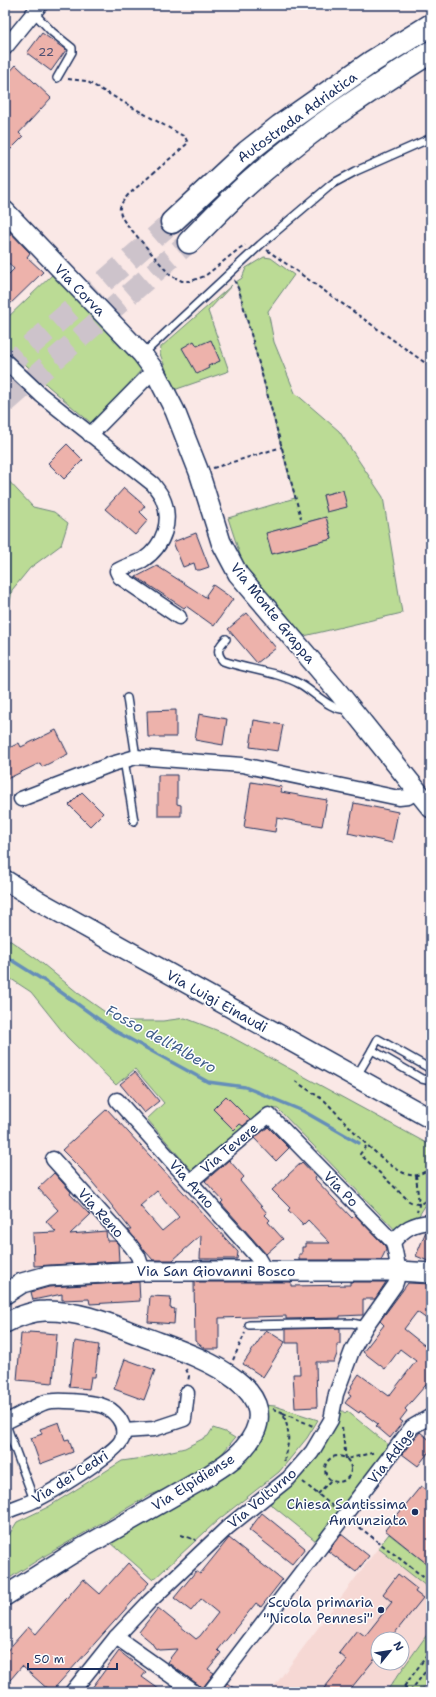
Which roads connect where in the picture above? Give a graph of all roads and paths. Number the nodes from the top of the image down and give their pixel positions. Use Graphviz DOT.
graph roads {
  1 [pos="37,9"];
  2 [pos="431,25"];
  3 [pos="5,48"];
  4 [pos="431,52"];
  5 [pos="57,78"];
  6 [pos="431,138"];
  7 [pos="5,211"];
  8 [pos="172,222"];
  9 [pos="189,242"];
  10 [pos="260,245"];
  11 [pos="236,282"];
  12 [pos="142,354"];
  13 [pos="5,361"];
  14 [pos="431,367"];
  15 [pos="154,370"];
  16 [pos="90,435"];
  17 [pos="282,447"];
  18 [pos="199,472"];
  19 [pos="301,518"];
  20 [pos="179,617"];
  21 [pos="226,639"];
  22 [pos="127,698"];
  23 [pos="352,708"];
  24 [pos="130,759"];
  25 [pos="418,791"];
  26 [pos="21,799"];
  27 [pos="431,808"];
  28 [pos="134,821"];
  29 [pos="5,880"];
  30 [pos="372,1050"];
  31 [pos="430,1069"];
  32 [pos="356,1077"];
  33 [pos="431,1077"];
  34 [pos="295,1081"];
  35 [pos="431,1081"];
  36 [pos="117,1100"];
  37 [pos="269,1115"];
  38 [pos="431,1119"];
  39 [pos="367,1145"];
  40 [pos="53,1159"];
  41 [pos="431,1168"];
  42 [pos="416,1175"];
  43 [pos="190,1182"];
  44 [pos="431,1196"];
  45 [pos="419,1205"];
  46 [pos="431,1222"];
  47 [pos="413,1226"];
  48 [pos="393,1242"];
  49 [pos="265,1270"];
  50 [pos="143,1271"];
  51 [pos="399,1271"];
  52 [pos="431,1272"];
  53 [pos="5,1294"];
  54 [pos="5,1322"];
  55 [pos="249,1325"];
  56 [pos="366,1326"];
  57 [pos="230,1366"];
  58 [pos="187,1393"];
  59 [pos="270,1408"];
  60 [pos="282,1412"];
  61 [pos="431,1416"];
  62 [pos="5,1422"];
  63 [pos="342,1425"];
  64 [pos="314,1427"];
  65 [pos="124,1431"];
  66 [pos="397,1447"];
  67 [pos="346,1459"];
  68 [pos="285,1466"];
  69 [pos="298,1478"];
  70 [pos="331,1480"];
  71 [pos="318,1494"];
  72 [pos="34,1500"];
  73 [pos="5,1512"];
  74 [pos="344,1516"];
  75 [pos="181,1536"];
  76 [pos="196,1540"];
  77 [pos="431,1582"];
  78 [pos="5,1596"];
  79 [pos="116,1637"];
  80 [pos="431,1650"];
  81 [pos="431,1664"];
  82 [pos="404,1686"];
  83 [pos="72,1692"];
  84 [pos="194,1692"];
  85 [pos="210,1692"];
  86 [pos="400,1692"];
  87 [pos="410,1692"];
  1 -- 3 [label="street"];
  1 -- 5 [label="lane"];
  2 -- 8 [label="highway, Autostrada Adriatica"];
  4 -- 9 [label="highway, Autostrada Adriatica"];
  5 -- 10 [label="path"];
  6 -- 10 [label="lane"];
  7 -- 12 [label="street, Via Corva"];
  10 -- 12 [label="lane"];
  10 -- 14 [label="path"];
  11 -- 17 [label="path"];
  12 -- 15 [label="street, Via Corva"];
  13 -- 16 [label="street"];
  15 -- 16 [label="street"];
  15 -- 18 [label="street, Via Monte Grappa"];
  16 -- 20 [label="street"];
  17 -- 18 [label="path"];
  17 -- 19 [label="path"];
  18 -- 23 [label="street, Via Monte Grappa"];
  21 -- 23 [label="lane"];
  22 -- 24 [label="lane"];
  23 -- 25 [label="street, Via Monte Grappa"];
  24 -- 25 [label="street"];
  24 -- 26 [label="street"];
  24 -- 28 [label="lane"];
  25 -- 27 [label="street, Via Monte Grappa"];
  29 -- 32 [label="street, Via Luigi Einaudi"];
  30 -- 31 [label="lane"];
  30 -- 32 [label="lane"];
  30 -- 35 [label="lane"];
  31 -- 33 [label="lane"];
  32 -- 38 [label="street, Via Luigi Einaudi"];
  34 -- 39 [label="path"];
  36 -- 43 [label="street, Via Arno"];
  37 -- 43 [label="street, Via Tevere"];
  37 -- 48 [label="street, Via Po"];
  39 -- 42 [label="path"];
  39 -- 45 [label="path"];
  40 -- 50 [label="street, Via Reno"];
  41 -- 42 [label="path"];
  42 -- 45 [label="path"];
  43 -- 49 [label="street, Via Arno"];
  44 -- 45 [label="path"];
  45 -- 47 [label="path"];
  46 -- 47 [label="street"];
  47 -- 48 [label="street"];
  48 -- 51 [label="street"];
  49 -- 50 [label="street, Via San Giovanni Bosco"];
  49 -- 51 [label="street, Via San Giovanni Bosco"];
  50 -- 53 [label="street, Via San Giovanni Bosco"];
  51 -- 52 [label="street, Via San Giovanni Bosco"];
  51 -- 56 [label="street, Via Volturno"];
  54 -- 78 [label="street, Via Elpidiense"];
  55 -- 56 [label="lane"];
  55 -- 57 [label="path"];
  56 -- 79 [label="street, Via Volturno"];
  58 -- 65 [label="street"];
  59 -- 60 [label="path"];
  60 -- 64 [label="path"];
  60 -- 68 [label="path"];
  61 -- 66 [label="street, Via Adige"];
  62 -- 65 [label="street"];
  62 -- 72 [label="lane"];
  63 -- 67 [label="path"];
  65 -- 72 [label="street, Via dei Cedri"];
  66 -- 67 [label="path"];
  66 -- 74 [label="street, Via Adige"];
  67 -- 70 [label="path"];
  67 -- 70 [label="path"];
  69 -- 71 [label="path"];
  70 -- 71 [label="path"];
  71 -- 74 [label="path"];
  72 -- 73 [label="street, Via dei Cedri"];
  74 -- 77 [label="path"];
  74 -- 85 [label="street, Via Adige"];
  75 -- 76 [label="path"];
  79 -- 83 [label="street, Via Volturno"];
  79 -- 84 [label="street"];
  80 -- 82 [label="path"];
  81 -- 87 [label="path"];
  82 -- 86 [label="path"];
  82 -- 87 [label="path"];
}
